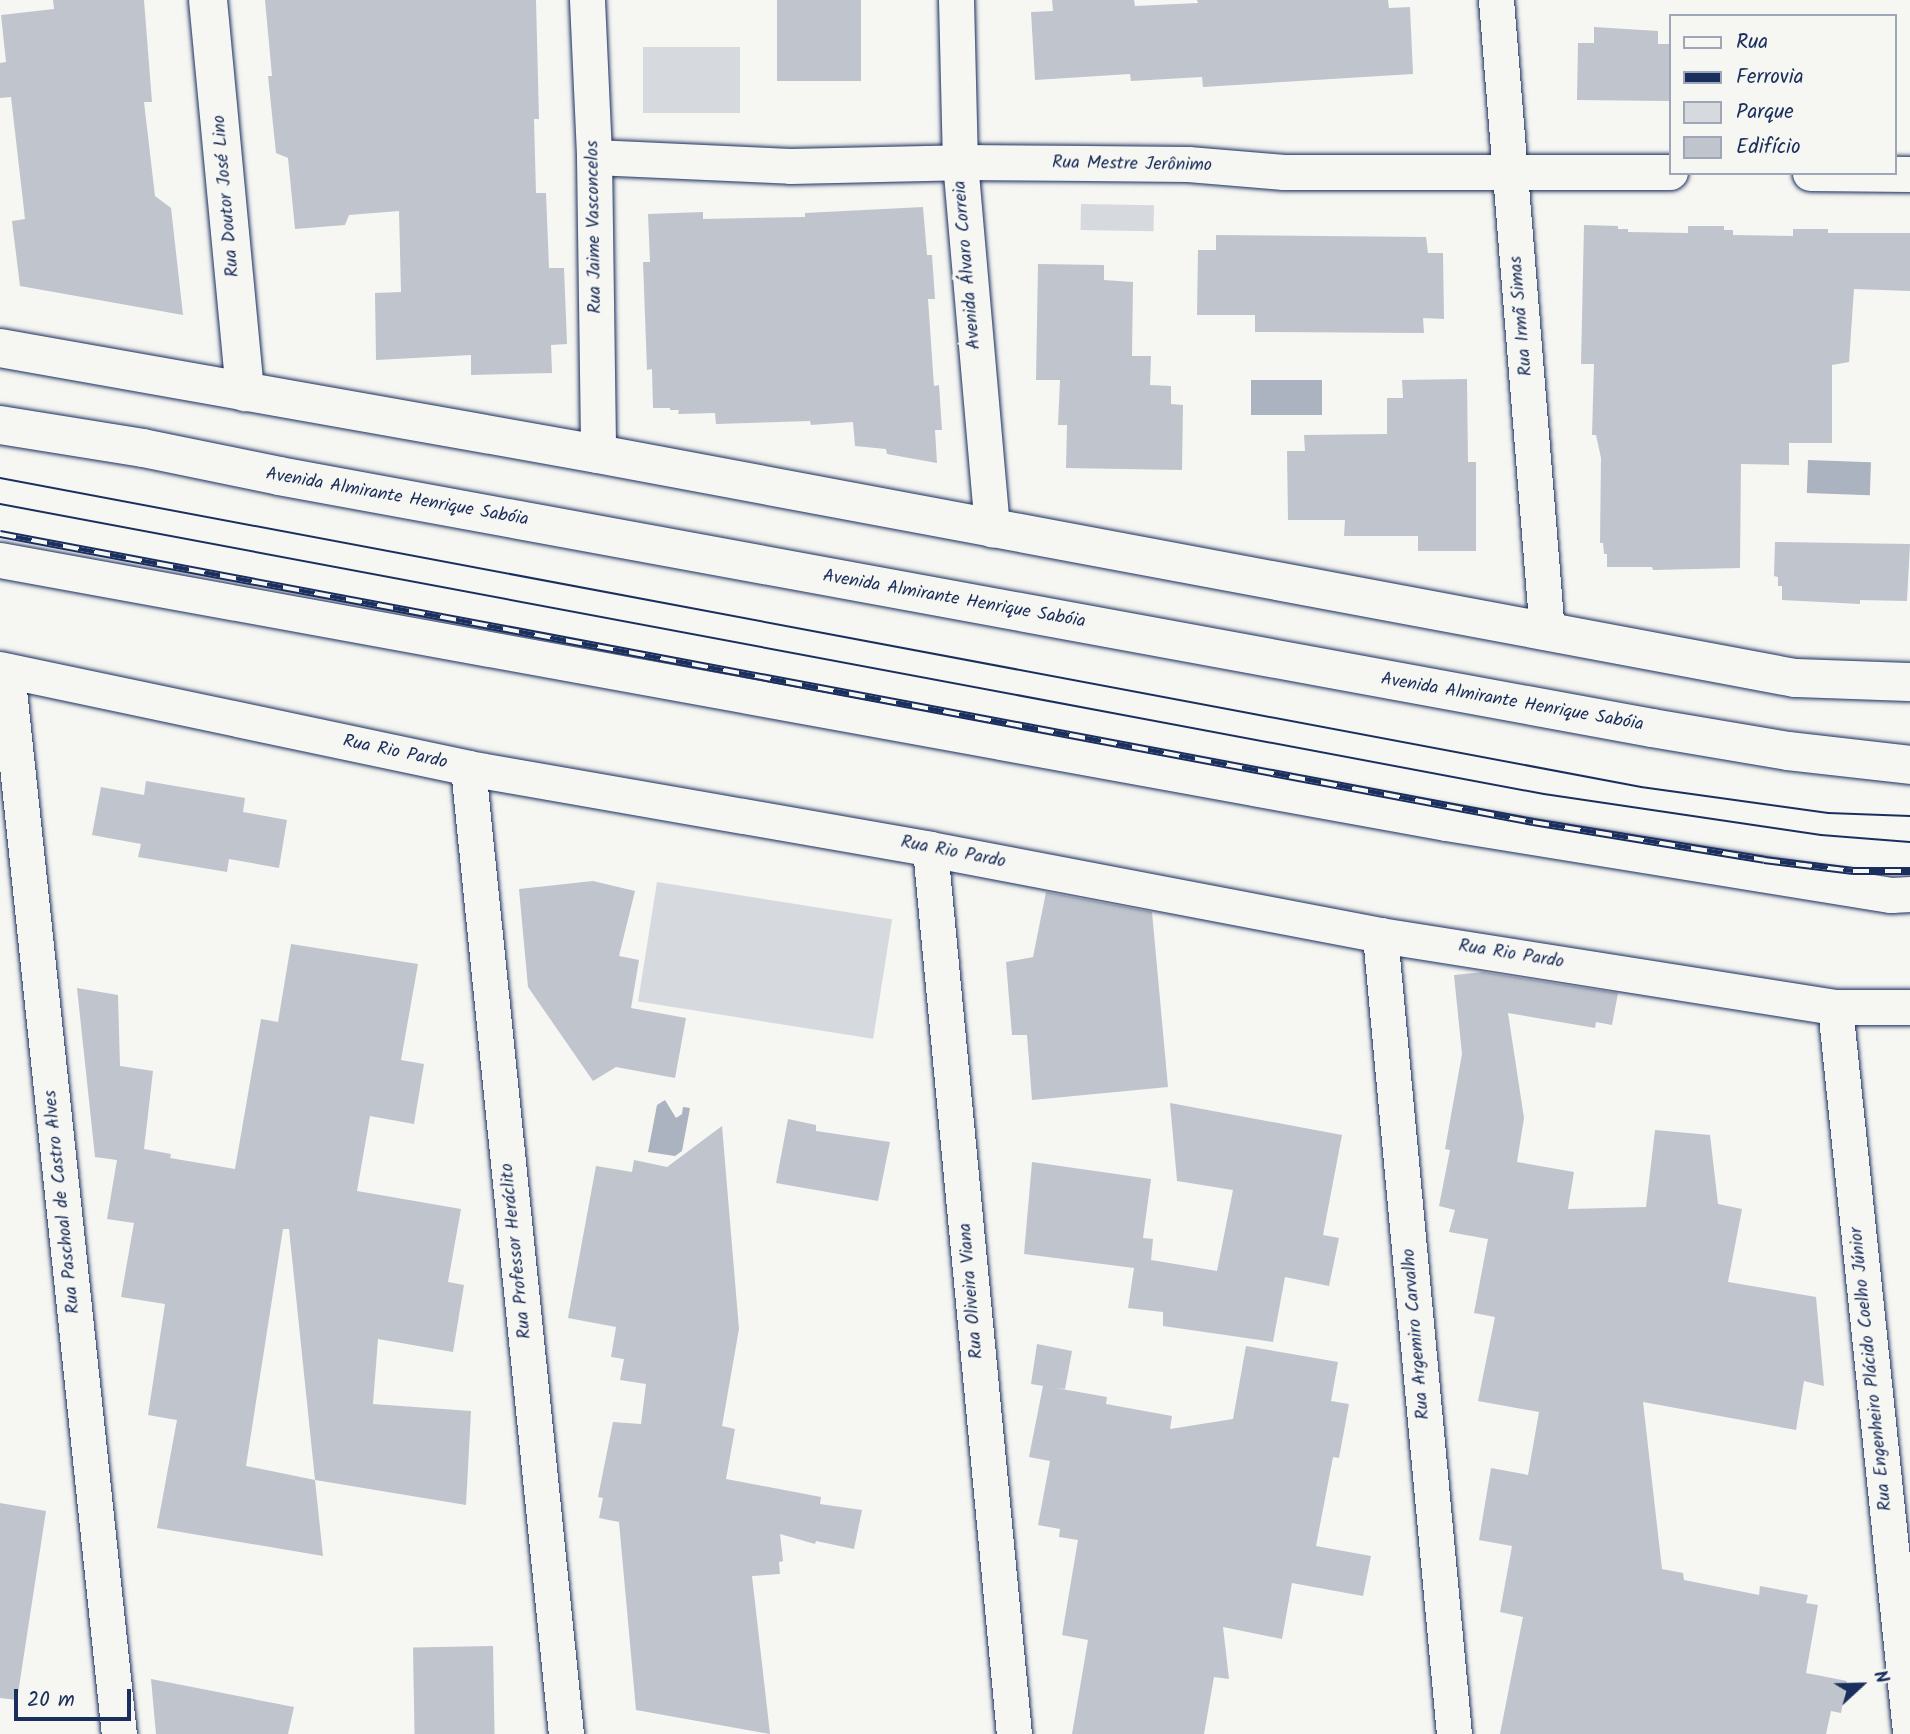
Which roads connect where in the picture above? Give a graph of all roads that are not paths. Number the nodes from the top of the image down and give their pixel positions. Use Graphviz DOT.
graph roads {
  1 [pos="208,0"];
  2 [pos="587,0"];
  3 [pos="956,0"];
  4 [pos="1496,0"];
  5 [pos="594,157"];
  6 [pos="960,162"];
  7 [pos="1510,170"];
  8 [pos="1668,172"];
  9 [pos="0,348"];
  10 [pos="245,391"];
  11 [pos="0,425"];
  12 [pos="598,454"];
  13 [pos="992,530"];
  14 [pos="0,560"];
  15 [pos="1547,632"];
  16 [pos="4,670"];
  17 [pos="1910,682"];
  18 [pos="1910,765"];
  19 [pos="468,768"];
  20 [pos="930,849"];
  21 [pos="1910,894"];
  22 [pos="1380,935"];
  23 [pos="1835,1007"];
  24 [pos="1910,1007"];
  25 [pos="1910,1731"];
  26 [pos="119,1734"];
  27 [pos="566,1734"];
  28 [pos="1014,1734"];
  29 [pos="1454,1734"];
  1 -- 10 [label="main road, Rua Doutor José Lino"];
  2 -- 5 [label="street, Rua Jaime Vasconcelos"];
  3 -- 6 [label="street, Avenida Álvaro Correia"];
  4 -- 7 [label="street, Rua Irmã Simas"];
  5 -- 6 [label="street, Rua Mestre Jerônimo"];
  5 -- 12 [label="street, Rua Jaime Vasconcelos"];
  6 -- 7 [label="street, Rua Mestre Jerônimo"];
  6 -- 13 [label="street, Avenida Álvaro Correia"];
  7 -- 8 [label="street, Rua Mestre Jerônimo"];
  7 -- 15 [label="street, Rua Irmã Simas"];
  9 -- 10 [label="main road"];
  10 -- 12 [label="main road"];
  11 -- 18 [label="main road, Avenida Almirante Henrique Sabóia"];
  12 -- 13 [label="main road"];
  13 -- 15 [label="main road"];
  14 -- 21 [label="street"];
  15 -- 17 [label="main road"];
  16 -- 19 [label="street, Rua Rio Pardo"];
  16 -- 26 [label="street, Rua Paschoal de Castro Alves"];
  19 -- 20 [label="street, Rua Rio Pardo"];
  19 -- 27 [label="street, Rua Professor Heráclito"];
  20 -- 22 [label="street, Rua Rio Pardo"];
  20 -- 28 [label="street, Rua Oliveira Viana"];
  22 -- 23 [label="street, Rua Rio Pardo"];
  22 -- 29 [label="street, Rua Argemiro Carvalho"];
  23 -- 24 [label="street, Rua Rio Pardo"];
  23 -- 25 [label="street, Rua Engenheiro Plácido Coelho Júnior"];
}
